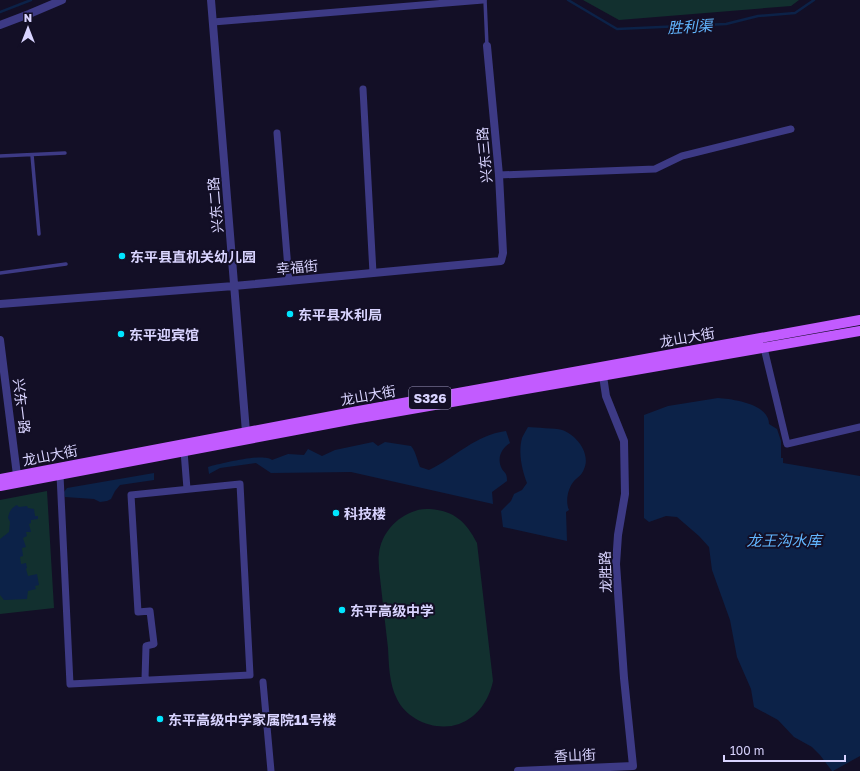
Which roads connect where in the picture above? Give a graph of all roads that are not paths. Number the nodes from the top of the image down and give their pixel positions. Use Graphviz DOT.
graph roads {
  1 [pos="62,0"];
  2 [pos="211,0"];
  3 [pos="484,0"];
  4 [pos="213,22"];
  5 [pos="0,25"];
  6 [pos="487,46"];
  7 [pos="363,90"];
  8 [pos="791,129"];
  9 [pos="277,133"];
  10 [pos="65,153"];
  11 [pos="32,155"];
  12 [pos="0,156"];
  13 [pos="499,175"];
  14 [pos="39,234"];
  15 [pos="501,261"];
  16 [pos="66,264"];
  17 [pos="0,273"];
  18 [pos="373,273"];
  19 [pos="289,281"];
  20 [pos="234,286"];
  21 [pos="0,304"];
  22 [pos="860,320"];
  23 [pos="860,331"];
  24 [pos="0,340"];
  25 [pos="764,348"];
  26 [pos="603,376"];
  27 [pos="860,427"];
  28 [pos="246,432"];
  29 [pos="184,451"];
  30 [pos="17,475"];
  31 [pos="60,475"];
  32 [pos="0,479"];
  33 [pos="0,486"];
  34 [pos="187,489"];
  35 [pos="145,679"];
  36 [pos="263,682"];
  37 [pos="634,768"];
  38 [pos="270,771"];
  39 [pos="518,771"];
  1 -- 5 [label="street"];
  2 -- 4 [label="street, 兴东二路"];
  3 -- 4 [label="street"];
  3 -- 6 [label="lane"];
  4 -- 20 [label="street, 兴东二路"];
  6 -- 13 [label="street, 兴东三路"];
  7 -- 18 [label="street"];
  8 -- 13 [label="street"];
  9 -- 19 [label="street"];
  10 -- 11 [label="lane"];
  11 -- 12 [label="lane"];
  11 -- 14 [label="lane"];
  13 -- 15 [label="street, 兴东三路"];
  15 -- 18 [label="street, 幸福街"];
  16 -- 17 [label="lane"];
  18 -- 19 [label="street, 幸福街"];
  19 -- 20 [label="street, 幸福街"];
  20 -- 21 [label="street, 幸福街"];
  20 -- 28 [label="street, 兴东二路"];
  22 -- 28 [label="main road, 龙山大街 / S326"];
  23 -- 25 [label="main road, 龙山大街 / S326"];
  24 -- 30 [label="street, 兴东一路"];
  25 -- 26 [label="main road, 龙山大街 / S326"];
  25 -- 27 [label="street"];
  26 -- 29 [label="main road, 龙山大街 / S326"];
  26 -- 37 [label="street, 龙胜路"];
  28 -- 30 [label="main road, 龙山大街 / S326"];
  29 -- 31 [label="main road, 龙山大街 / S326"];
  29 -- 34 [label="street"];
  30 -- 32 [label="main road, 龙山大街 / S326"];
  31 -- 33 [label="main road, 龙山大街 / S326"];
  31 -- 35 [label="street"];
  34 -- 35 [label="street"];
  34 -- 35 [label="street"];
  36 -- 38 [label="street"];
  37 -- 39 [label="street, 香山街"];
}
